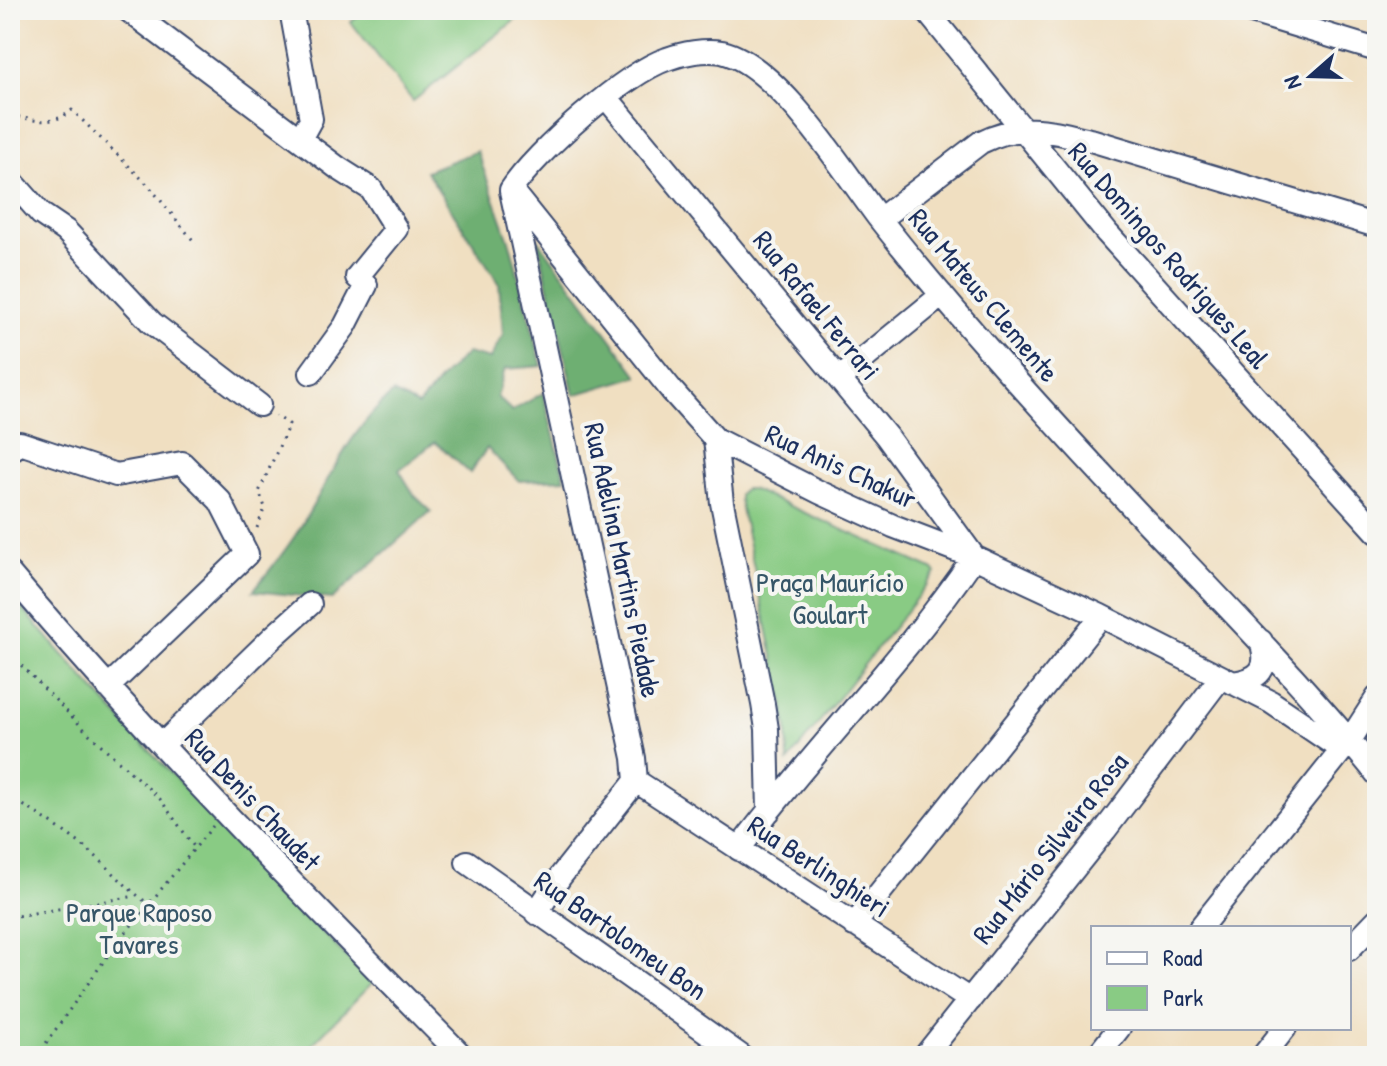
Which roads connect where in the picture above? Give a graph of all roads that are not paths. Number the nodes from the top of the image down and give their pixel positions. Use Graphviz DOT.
graph roads {
  1 [pos="128,10"];
  2 [pos="291,10"];
  3 [pos="926,10"];
  4 [pos="1245,10"];
  5 [pos="1377,50"];
  6 [pos="606,97"];
  7 [pos="1022,128"];
  8 [pos="300,139"];
  9 [pos="10,179"];
  10 [pos="511,190"];
  11 [pos="880,219"];
  12 [pos="1377,226"];
  13 [pos="942,295"];
  14 [pos="311,373"];
  15 [pos="839,379"];
  16 [pos="259,405"];
  17 [pos="715,439"];
  18 [pos="10,451"];
  19 [pos="1377,532"];
  20 [pos="974,557"];
  21 [pos="10,574"];
  22 [pos="310,604"];
  23 [pos="1101,616"];
  24 [pos="1261,641"];
  25 [pos="1227,680"];
  26 [pos="108,687"];
  27 [pos="1377,698"];
  28 [pos="162,745"];
  29 [pos="1346,745"];
  30 [pos="1377,774"];
  31 [pos="636,781"];
  32 [pos="769,811"];
  33 [pos="739,849"];
  34 [pos="467,862"];
  35 [pos="536,913"];
  36 [pos="1377,920"];
  37 [pos="854,925"];
  38 [pos="1202,926"];
  39 [pos="1351,947"];
  40 [pos="970,1000"];
  41 [pos="1117,1030"];
  42 [pos="1283,1030"];
  43 [pos="462,1056"];
  44 [pos="741,1056"];
  45 [pos="925,1056"];
  46 [pos="1097,1056"];
  47 [pos="1263,1056"];
  1 -- 8 [label="street"];
  2 -- 8 [label="street"];
  3 -- 7 [label="street, Rua Domingos Rodrigues Leal"];
  4 -- 5 [label="street"];
  6 -- 10 [label="street, Rua Mateus Clemente"];
  6 -- 11 [label="street, Rua Mateus Clemente"];
  6 -- 15 [label="street, Rua Rafael Ferrari"];
  7 -- 11 [label="street"];
  7 -- 12 [label="street"];
  7 -- 19 [label="street, Rua Domingos Rodrigues Leal"];
  8 -- 14 [label="street"];
  9 -- 16 [label="street"];
  10 -- 17 [label="street, Rua Anis Chakur"];
  10 -- 31 [label="street, Rua Adelina Martins Piedade"];
  11 -- 13 [label="street, Rua Mateus Clemente"];
  13 -- 15 [label="street"];
  13 -- 24 [label="street, Rua Mateus Clemente"];
  15 -- 20 [label="street, Rua Rafael Ferrari"];
  17 -- 20 [label="street, Rua Anis Chakur"];
  17 -- 32 [label="street"];
  18 -- 26 [label="street"];
  20 -- 23 [label="street, Rua Anis Chakur"];
  20 -- 32 [label="street"];
  21 -- 26 [label="street, Rua Denis Chaudet"];
  22 -- 28 [label="street"];
  23 -- 25 [label="street, Rua Anis Chakur"];
  23 -- 37 [label="street"];
  24 -- 25 [label="street"];
  24 -- 29 [label="street, Rua Mateus Clemente"];
  25 -- 29 [label="street, Rua Anis Chakur"];
  25 -- 40 [label="street, Rua Mário Silveira Rosa"];
  26 -- 28 [label="street, Rua Denis Chaudet"];
  27 -- 29 [label="street"];
  28 -- 43 [label="street, Rua Denis Chaudet"];
  29 -- 30 [label="street, Rua Mateus Clemente"];
  29 -- 38 [label="street"];
  31 -- 33 [label="street, Rua Berlinghieri"];
  31 -- 35 [label="street"];
  32 -- 33 [label="street"];
  33 -- 37 [label="street, Rua Berlinghieri"];
  34 -- 35 [label="street, Rua Bartolomeu Bon"];
  35 -- 44 [label="street, Rua Bartolomeu Bon"];
  36 -- 39 [label="street"];
  37 -- 40 [label="street, Rua Berlinghieri"];
  40 -- 45 [label="street, Rua Mário Silveira Rosa"];
  41 -- 46 [label="street"];
  42 -- 47 [label="street"];
}
